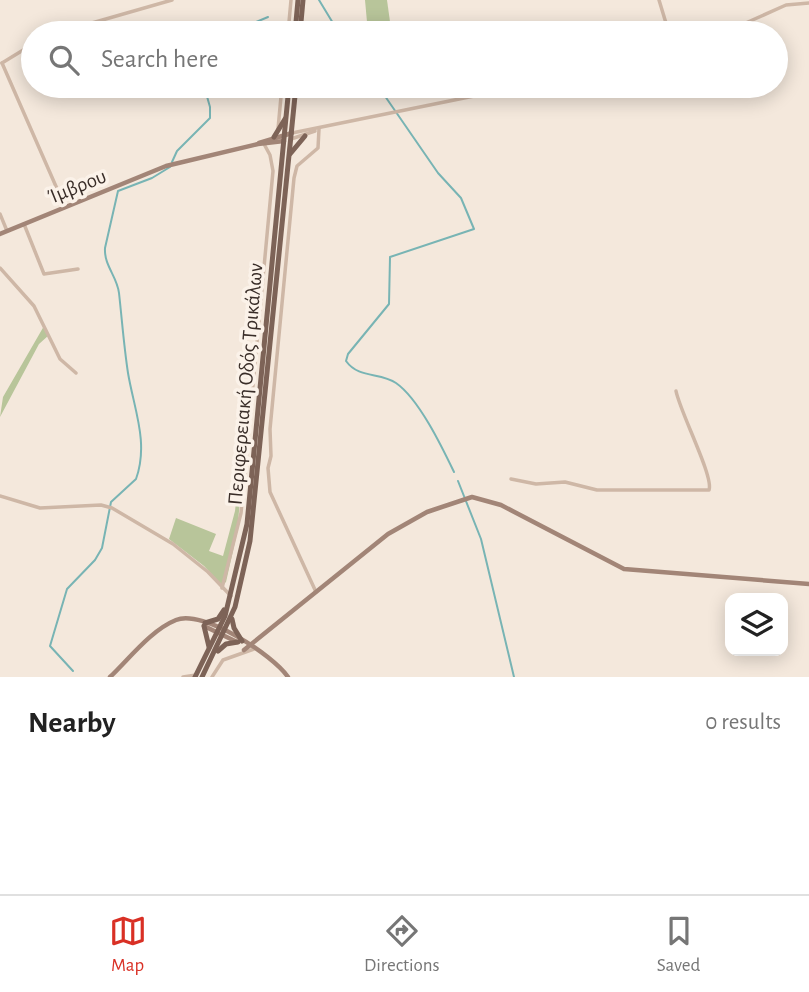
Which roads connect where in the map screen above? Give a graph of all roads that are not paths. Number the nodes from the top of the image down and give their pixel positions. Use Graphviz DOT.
graph roads {
  1 [pos="172,0"];
  2 [pos="290,0"];
  3 [pos="301,0"];
  4 [pos="659,0"];
  5 [pos="809,3"];
  6 [pos="99,21"];
  7 [pos="289,21"];
  8 [pos="299,21"];
  9 [pos="665,21"];
  10 [pos="750,21"];
  11 [pos="21,52"];
  12 [pos="1,64"];
  13 [pos="280,98"];
  14 [pos="288,98"];
  15 [pos="295,98"];
  16 [pos="464,98"];
  17 [pos="318,130"];
  18 [pos="282,135"];
  19 [pos="292,136"];
  20 [pos="305,136"];
  21 [pos="274,137"];
  22 [pos="261,144"];
  23 [pos="289,156"];
  24 [pos="65,207"];
  25 [pos="0,214"];
  26 [pos="24,224"];
  27 [pos="7,231"];
  28 [pos="0,234"];
  29 [pos="0,268"];
  30 [pos="78,270"];
  31 [pos="76,373"];
  32 [pos="676,391"];
  33 [pos="511,479"];
  34 [pos="0,496"];
  35 [pos="809,584"];
  36 [pos="222,588"];
  37 [pos="316,592"];
  38 [pos="231,597"];
  39 [pos="232,613"];
  40 [pos="202,623"];
  41 [pos="221,633"];
  42 [pos="244,642"];
  43 [pos="209,649"];
  44 [pos="258,649"];
  45 [pos="244,650"];
  46 [pos="216,653"];
  47 [pos="198,676"];
  48 [pos="110,677"];
  49 [pos="183,677"];
  50 [pos="212,677"];
  51 [pos="288,677"];
  1 -- 6 [label="street"];
  2 -- 7 [label="street"];
  3 -- 8 [label="main road"];
  4 -- 9 [label="street"];
  5 -- 10 [label="street"];
  11 -- 12 [label="street"];
  12 -- 24 [label="street"];
  13 -- 18 [label="street"];
  14 -- 18 [label="main road, Περιφερειακή Οδός Τρικάλων"];
  15 -- 19 [label="main road, Περιφερειακή Οδός Τρικάλων"];
  16 -- 17 [label="street"];
  17 -- 19 [label="street"];
  17 -- 20 [label="street"];
  17 -- 37 [label="street"];
  18 -- 19 [label="street"];
  18 -- 21 [label="main road"];
  18 -- 22 [label="street"];
  18 -- 38 [label="main road, Περιφερειακή Οδός Τρικάλων"];
  19 -- 20 [label="street"];
  19 -- 23 [label="main road, Περιφερειακή Οδός Τρικάλων"];
  20 -- 23 [label="main road"];
  21 -- 22 [label="street"];
  22 -- 24 [label="street, Ίμβρου"];
  22 -- 36 [label="street"];
  23 -- 39 [label="main road, Περιφερειακή Οδός Τρικάλων"];
  24 -- 26 [label="street, Ίμβρου"];
  25 -- 27 [label="street"];
  26 -- 27 [label="street, Ίμβρου"];
  26 -- 30 [label="street"];
  27 -- 28 [label="street, Ίμβρου"];
  29 -- 31 [label="street"];
  32 -- 33 [label="street"];
  34 -- 36 [label="street"];
  35 -- 37 [label="street"];
  36 -- 38 [label="street"];
  37 -- 42 [label="street"];
  38 -- 40 [label="main road"];
  38 -- 41 [label="main road, Περιφερειακή Οδός Τρικάλων"];
  39 -- 41 [label="main road, Περιφερειακή Οδός Τρικάλων"];
  39 -- 42 [label="main road"];
  40 -- 41 [label="street"];
  40 -- 43 [label="main road"];
  40 -- 48 [label="street"];
  41 -- 42 [label="street"];
  41 -- 43 [label="main road, Περιφερειακή Οδός Τρικάλων"];
  41 -- 46 [label="main road, Περιφερειακή Οδός Τρικάλων"];
  42 -- 44 [label="street"];
  42 -- 45 [label="street"];
  42 -- 46 [label="main road"];
  43 -- 47 [label="main road, Περιφερειακή Οδός Τρικάλων"];
  44 -- 45 [label="street"];
  44 -- 51 [label="street"];
  45 -- 50 [label="street"];
  46 -- 47 [label="main road, Περιφερειακή Οδός Τρικάλων"];
  47 -- 49 [label="street"];
}
